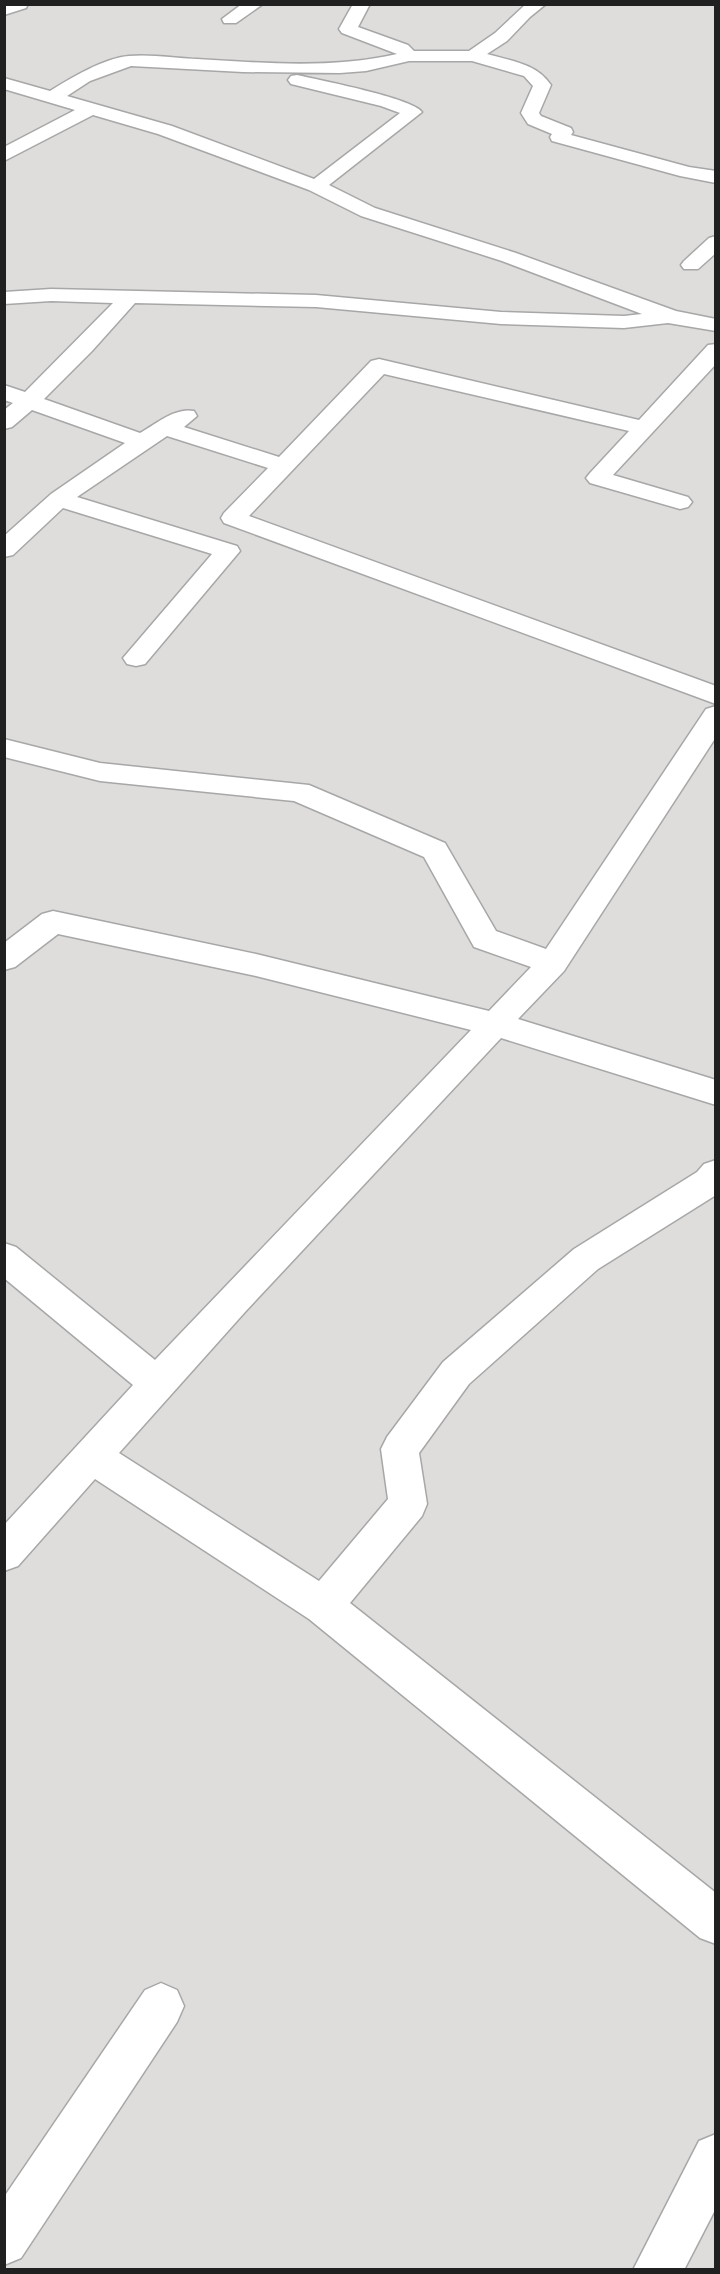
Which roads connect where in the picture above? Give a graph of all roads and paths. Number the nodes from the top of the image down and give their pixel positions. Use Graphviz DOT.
graph roads {
  1 [pos="20,4"];
  2 [pos="255,4"];
  3 [pos="362,4"];
  4 [pos="538,4"];
  5 [pos="4,10"];
  6 [pos="230,19"];
  7 [pos="409,56"];
  8 [pos="473,56"];
  9 [pos="243,67"];
  10 [pos="4,83"];
  11 [pos="53,97"];
  12 [pos="92,108"];
  13 [pos="4,155"];
  14 [pos="716,177"];
  15 [pos="316,186"];
  16 [pos="716,242"];
  17 [pos="691,265"];
  18 [pos="14,277"];
  19 [pos="51,296"];
  20 [pos="129,297"];
  21 [pos="4,298"];
  22 [pos="671,317"];
  23 [pos="716,325"];
  24 [pos="716,350"];
  25 [pos="4,392"];
  26 [pos="31,400"];
  27 [pos="186,416"];
  28 [pos="4,422"];
  29 [pos="164,428"];
  30 [pos="645,428"];
  31 [pos="142,441"];
  32 [pos="281,465"];
  33 [pos="59,500"];
  34 [pos="680,502"];
  35 [pos="4,550"];
  36 [pos="136,658"];
  37 [pos="716,696"];
  38 [pos="716,715"];
  39 [pos="4,748"];
  40 [pos="4,959"];
  41 [pos="553,963"];
  42 [pos="495,1024"];
  43 [pos="716,1093"];
  44 [pos="716,1173"];
  45 [pos="4,1257"];
  46 [pos="158,1384"];
  47 [pos="92,1456"];
  48 [pos="4,1553"];
  49 [pos="323,1606"];
  50 [pos="716,1922"];
  51 [pos="161,2006"];
  52 [pos="716,2158"];
  53 [pos="4,2241"];
  54 [pos="657,2270"];
  1 -- 5 [label="street"];
  2 -- 6 [label="street"];
  3 -- 7 [label="street"];
  4 -- 8 [label="street"];
  7 -- 8 [label="street"];
  7 -- 9 [label="street"];
  8 -- 14 [label="street"];
  9 -- 11 [label="street"];
  9 -- 15 [label="street"];
  10 -- 11 [label="street"];
  11 -- 12 [label="street"];
  12 -- 13 [label="street"];
  12 -- 15 [label="street"];
  15 -- 22 [label="street"];
  16 -- 17 [label="street"];
  18 -- 19 [label="street"];
  19 -- 20 [label="street"];
  19 -- 21 [label="street"];
  20 -- 22 [label="street"];
  20 -- 26 [label="street"];
  22 -- 23 [label="street"];
  24 -- 30 [label="street"];
  25 -- 26 [label="street"];
  26 -- 28 [label="street"];
  26 -- 31 [label="street"];
  27 -- 29 [label="street"];
  29 -- 31 [label="street"];
  29 -- 32 [label="street"];
  30 -- 32 [label="street"];
  30 -- 34 [label="street"];
  31 -- 33 [label="street"];
  32 -- 37 [label="street"];
  33 -- 35 [label="street"];
  33 -- 36 [label="street"];
  38 -- 41 [label="street"];
  39 -- 41 [label="street"];
  40 -- 42 [label="street"];
  41 -- 42 [label="street"];
  42 -- 43 [label="street"];
  42 -- 46 [label="street"];
  44 -- 49 [label="street"];
  45 -- 46 [label="street"];
  46 -- 47 [label="street"];
  47 -- 48 [label="street"];
  47 -- 49 [label="street"];
  49 -- 50 [label="street"];
  51 -- 53 [label="street"];
  52 -- 54 [label="street"];
}
